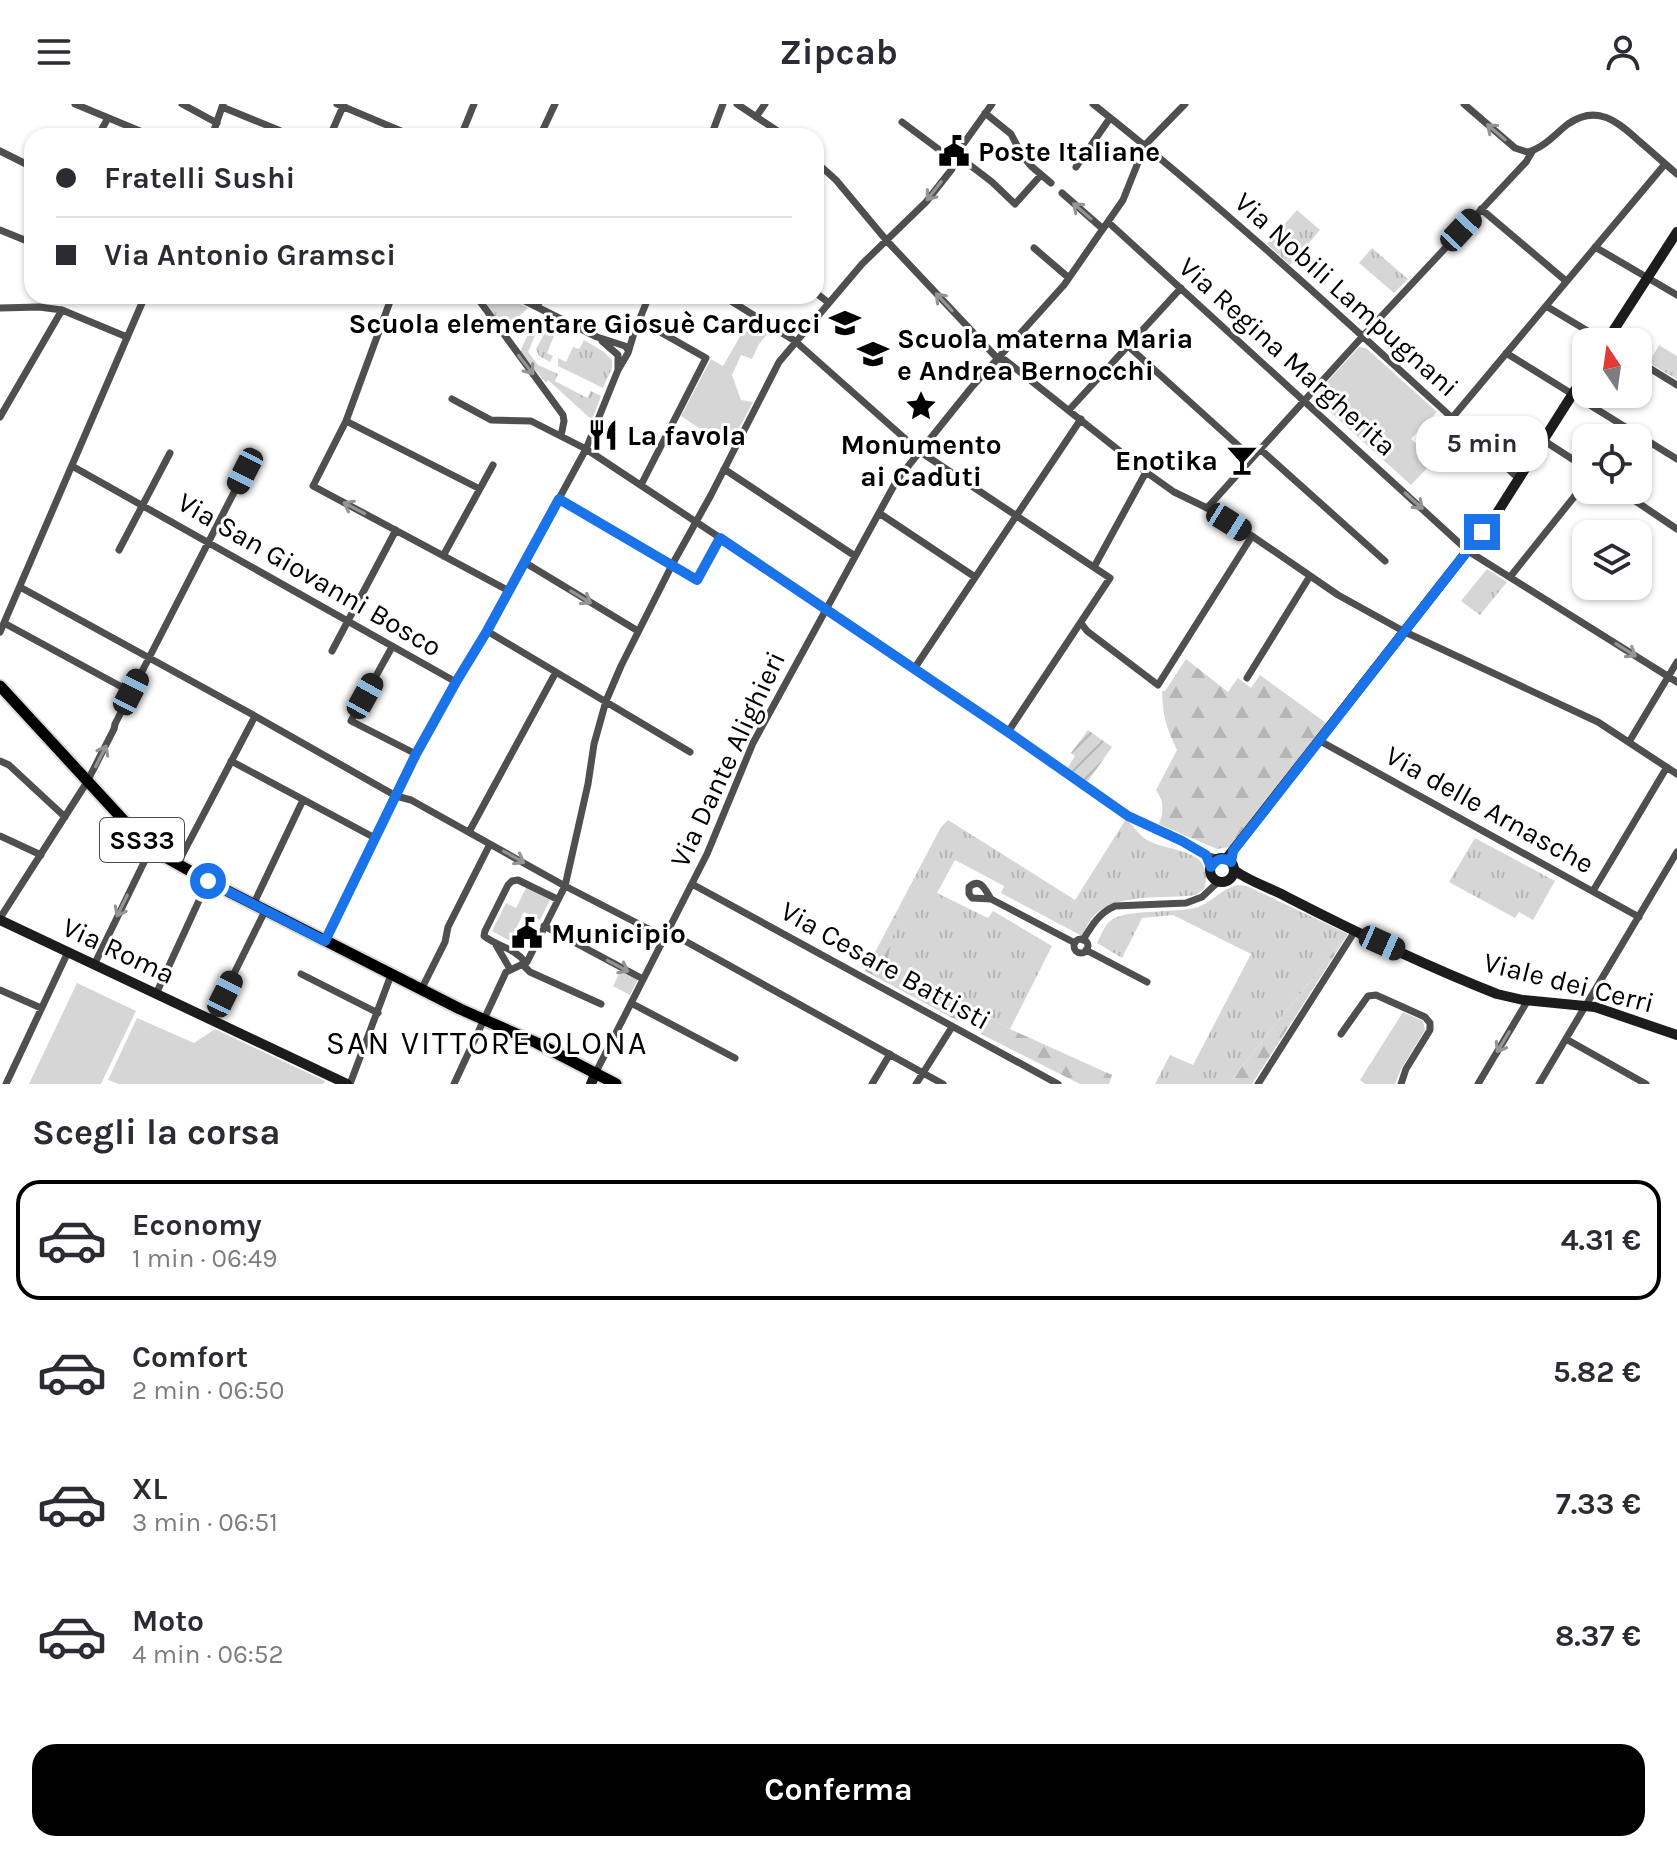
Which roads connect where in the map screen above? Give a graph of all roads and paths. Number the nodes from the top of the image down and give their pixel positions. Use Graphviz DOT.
graph roads {
  1 [pos="75,104"];
  2 [pos="182,104"];
  3 [pos="474,104"];
  4 [pos="555,104"];
  5 [pos="723,104"];
  6 [pos="737,104"];
  7 [pos="765,104"];
  8 [pos="992,104"];
  9 [pos="1093,104"];
  10 [pos="1185,104"];
  11 [pos="1464,104"];
  12 [pos="1589,104"];
  13 [pos="341,105"];
  14 [pos="222,106"];
  15 [pos="985,113"];
  16 [pos="1589,114"];
  17 [pos="756,117"];
  18 [pos="108,118"];
  19 [pos="1110,118"];
  20 [pos="902,122"];
  21 [pos="217,123"];
  22 [pos="102,128"];
  23 [pos="132,128"];
  24 [pos="215,128"];
  25 [pos="274,128"];
  26 [pos="333,128"];
  27 [pos="394,128"];
  28 [pos="464,128"];
  29 [pos="544,128"];
  30 [pos="714,128"];
  31 [pos="773,128"];
  32 [pos="1145,145"];
  33 [pos="0,151"];
  34 [pos="1532,152"];
  35 [pos="954,157"];
  36 [pos="24,163"];
  37 [pos="1665,164"];
  38 [pos="1076,167"];
  39 [pos="824,169"];
  40 [pos="1677,174"];
  41 [pos="1041,175"];
  42 [pos="1051,183"];
  43 [pos="1062,193"];
  44 [pos="1481,209"];
  45 [pos="1106,225"];
  46 [pos="0,230"];
  47 [pos="1677,232"];
  48 [pos="24,240"];
  49 [pos="887,241"];
  50 [pos="1595,247"];
  51 [pos="1034,248"];
  52 [pos="1069,278"];
  53 [pos="1647,278"];
  54 [pos="1566,281"];
  55 [pos="1181,288"];
  56 [pos="1677,295"];
  57 [pos="824,299"];
  58 [pos="829,303"];
  59 [pos="39,304"];
  60 [pos="141,304"];
  61 [pos="389,304"];
  62 [pos="482,304"];
  63 [pos="531,304"];
  64 [pos="538,304"];
  65 [pos="646,304"];
  66 [pos="736,304"];
  67 [pos="1546,306"];
  68 [pos="39,307"];
  69 [pos="537,307"];
  70 [pos="0,308"];
  71 [pos="62,310"];
  72 [pos="639,320"];
  73 [pos="1583,328"];
  74 [pos="1615,328"];
  75 [pos="127,337"];
  76 [pos="1362,337"];
  77 [pos="795,341"];
  78 [pos="1128,346"];
  79 [pos="622,351"];
  80 [pos="1506,353"];
  81 [pos="998,359"];
  82 [pos="1652,370"];
  83 [pos="1677,385"];
  84 [pos="1572,394"];
  85 [pos="452,399"];
  86 [pos="1304,401"];
  87 [pos="1595,408"];
  88 [pos="1069,410"];
  89 [pos="0,417"];
  90 [pos="1452,418"];
  91 [pos="1081,419"];
  92 [pos="346,421"];
  93 [pos="561,436"];
  94 [pos="1543,440"];
  95 [pos="586,449"];
  96 [pos="1260,449"];
  97 [pos="919,451"];
  98 [pos="170,453"];
  99 [pos="1252,458"];
  100 [pos="1572,459"];
  101 [pos="1677,459"];
  102 [pos="493,465"];
  103 [pos="72,466"];
  104 [pos="724,469"];
  105 [pos="245,471"];
  106 [pos="1146,472"];
  107 [pos="1518,478"];
  108 [pos="641,485"];
  109 [pos="478,488"];
  110 [pos="559,499"];
  111 [pos="1572,500"];
  112 [pos="143,504"];
  113 [pos="1640,504"];
  114 [pos="1207,508"];
  115 [pos="879,513"];
  116 [pos="1016,516"];
  117 [pos="696,522"];
  118 [pos="1677,529"];
  119 [pos="396,530"];
  120 [pos="1252,536"];
  121 [pos="720,538"];
  122 [pos="209,542"];
  123 [pos="119,550"];
  124 [pos="1468,551"];
  125 [pos="443,556"];
  126 [pos="855,556"];
  127 [pos="1385,561"];
  128 [pos="524,562"];
  129 [pos="672,565"];
  130 [pos="1094,567"];
  131 [pos="1310,576"];
  132 [pos="975,577"];
  133 [pos="1510,577"];
  134 [pos="20,587"];
  135 [pos="509,591"];
  136 [pos="826,608"];
  137 [pos="347,622"];
  138 [pos="4,623"];
  139 [pos="1081,623"];
  140 [pos="487,631"];
  141 [pos="638,631"];
  142 [pos="0,632"];
  143 [pos="1405,632"];
  144 [pos="392,647"];
  145 [pos="332,651"];
  146 [pos="149,658"];
  147 [pos="1677,662"];
  148 [pos="914,669"];
  149 [pos="556,672"];
  150 [pos="1669,677"];
  151 [pos="1247,678"];
  152 [pos="456,682"];
  153 [pos="1677,682"];
  154 [pos="0,686"];
  155 [pos="131,692"];
  156 [pos="606,701"];
  157 [pos="255,716"];
  158 [pos="1008,732"];
  159 [pos="1320,741"];
  160 [pos="1629,742"];
  161 [pos="690,752"];
  162 [pos="416,754"];
  163 [pos="0,761"];
  164 [pos="231,761"];
  165 [pos="1667,767"];
  166 [pos="1677,774"];
  167 [pos="87,782"];
  168 [pos="396,796"];
  169 [pos="303,800"];
  170 [pos="65,817"];
  171 [pos="469,832"];
  172 [pos="0,836"];
  173 [pos="375,838"];
  174 [pos="490,844"];
  175 [pos="151,848"];
  176 [pos="1677,852"];
  177 [pos="41,855"];
  178 [pos="1206,855"];
  179 [pos="1229,863"];
  180 [pos="177,865"];
  181 [pos="1211,867"];
  182 [pos="208,881"];
  183 [pos="1214,883"];
  184 [pos="692,885"];
  185 [pos="565,886"];
  186 [pos="1593,891"];
  187 [pos="557,899"];
  188 [pos="991,899"];
  189 [pos="254,903"];
  190 [pos="266,909"];
  191 [pos="1639,917"];
  192 [pos="0,919"];
  193 [pos="544,926"];
  194 [pos="1355,931"];
  195 [pos="666,935"];
  196 [pos="325,941"];
  197 [pos="1079,941"];
  198 [pos="495,943"];
  199 [pos="68,952"];
  200 [pos="524,963"];
  201 [pos="94,965"];
  202 [pos="510,969"];
  203 [pos="301,974"];
  204 [pos="391,975"];
  205 [pos="643,979"];
  206 [pos="1147,982"];
  207 [pos="0,990"];
  208 [pos="421,990"];
  209 [pos="156,994"];
  210 [pos="1528,1000"];
  211 [pos="631,1003"];
  212 [pos="601,1004"];
  213 [pos="1586,1006"];
  214 [pos="41,1008"];
  215 [pos="378,1013"];
  216 [pos="483,1018"];
  217 [pos="211,1020"];
  218 [pos="952,1027"];
  219 [pos="1341,1034"];
  220 [pos="1677,1035"];
  221 [pos="1566,1039"];
  222 [pos="890,1054"];
  223 [pos="735,1058"];
  224 [pos="596,1072"];
  225 [pos="923,1072"];
  226 [pos="6,1084"];
  227 [pos="348,1084"];
  228 [pos="454,1084"];
  229 [pos="591,1084"];
  230 [pos="616,1084"];
  231 [pos="872,1084"];
  232 [pos="916,1084"];
  233 [pos="943,1084"];
  234 [pos="1058,1084"];
  235 [pos="1258,1084"];
  236 [pos="1401,1084"];
  237 [pos="1478,1084"];
  238 [pos="1539,1084"];
  239 [pos="1646,1084"];
  1 -- 18 [label="street"];
  2 -- 21 [label="street"];
  3 -- 28 [label="street"];
  4 -- 29 [label="street"];
  5 -- 30 [label="street"];
  6 -- 17 [label="street"];
  7 -- 17 [label="street"];
  8 -- 15 [label="street"];
  9 -- 19 [label="street"];
  10 -- 32 [label="street"];
  34 -- 11 [label="street, one-way"];
  12 -- 16 [label="street"];
  13 -- 26 [label="street"];
  13 -- 27 [label="street"];
  14 -- 21 [label="street"];
  14 -- 25 [label="street"];
  15 -- 35 [label="street"];
  15 -- 41 [label="street"];
  16 -- 34 [label="street"];
  16 -- 37 [label="street"];
  17 -- 31 [label="street"];
  18 -- 22 [label="street"];
  18 -- 23 [label="street"];
  19 -- 32 [label="street"];
  19 -- 38 [label="street"];
  20 -- 35 [label="street"];
  21 -- 24 [label="street"];
  32 -- 45 [label="street, Via Dante Alighieri"];
  32 -- 76 [label="street, Via Nobili Lampugnani"];
  33 -- 36 [label="street"];
  34 -- 44 [label="street"];
  35 -- 41 [label="street"];
  35 -- 49 [label="street, one-way"];
  37 -- 40 [label="street"];
  37 -- 50 [label="street"];
  39 -- 49 [label="street"];
  41 -- 42 [label="street"];
  45 -- 43 [label="street, Via Regina Margherita, one-way"];
  44 -- 54 [label="street"];
  44 -- 76 [label="street"];
  45 -- 52 [label="street, Via Dante Alighieri"];
  45 -- 55 [label="street, Via Regina Margherita"];
  46 -- 48 [label="street"];
  47 -- 53 [label="street"];
  49 -- 58 [label="street"];
  81 -- 49 [label="street, one-way"];
  50 -- 53 [label="street"];
  50 -- 54 [label="street"];
  51 -- 52 [label="street"];
  52 -- 81 [label="street, Via Dante Alighieri"];
  53 -- 56 [label="street"];
  53 -- 74 [label="street"];
  54 -- 67 [label="street"];
  55 -- 78 [label="street"];
  55 -- 86 [label="street, Via Regina Margherita"];
  57 -- 58 [label="street"];
  58 -- 77 [label="street"];
  59 -- 68 [label="street"];
  60 -- 75 [label="street"];
  61 -- 92 [label="street"];
  62 -- 93 [label="street, one-way"];
  63 -- 69 [label="street"];
  64 -- 69 [label="street"];
  65 -- 72 [label="street"];
  66 -- 77 [label="street"];
  67 -- 73 [label="street"];
  67 -- 80 [label="street"];
  68 -- 70 [label="street"];
  68 -- 71 [label="street"];
  69 -- 79 [label="street"];
  71 -- 75 [label="street"];
  71 -- 89 [label="street"];
  72 -- 79 [label="street"];
  72 -- 108 [label="street"];
  75 -- 103 [label="street"];
  76 -- 86 [label="street"];
  76 -- 90 [label="street, Via Nobili Lampugnani"];
  77 -- 97 [label="street"];
  77 -- 104 [label="street"];
  78 -- 88 [label="street"];
  78 -- 99 [label="street"];
  79 -- 95 [label="street"];
  80 -- 84 [label="street"];
  80 -- 90 [label="street"];
  81 -- 88 [label="street"];
  81 -- 97 [label="street, Via Dante Alighieri"];
  82 -- 83 [label="street"];
  84 -- 94 [label="street"];
  85 -- 93 [label="street"];
  86 -- 96 [label="street"];
  86 -- 124 [label="street, Via Regina Margherita, one-way"];
  87 -- 101 [label="street"];
  88 -- 91 [label="street"];
  90 -- 107 [label="street, Via Nobili Lampugnani"];
  91 -- 106 [label="street"];
  91 -- 116 [label="street"];
  92 -- 109 [label="street"];
  119 -- 92 [label="street, one-way"];
  93 -- 95 [label="street"];
  94 -- 100 [label="street"];
  94 -- 107 [label="street"];
  95 -- 108 [label="street"];
  95 -- 110 [label="street"];
  96 -- 99 [label="street"];
  96 -- 127 [label="street"];
  97 -- 115 [label="street, Via Dante Alighieri"];
  97 -- 116 [label="street"];
  98 -- 112 [label="street, Via San Giovanni Bosco"];
  99 -- 114 [label="street"];
  102 -- 109 [label="street"];
  103 -- 112 [label="street, Via San Giovanni Bosco"];
  103 -- 134 [label="street"];
  104 -- 117 [label="street"];
  104 -- 126 [label="street"];
  105 -- 122 [label="street"];
  106 -- 114 [label="street"];
  106 -- 130 [label="street"];
  107 -- 124 [label="street"];
  108 -- 117 [label="street"];
  109 -- 125 [label="street"];
  110 -- 128 [label="street"];
  110 -- 129 [label="street"];
  111 -- 133 [label="street"];
  112 -- 122 [label="street, Via San Giovanni Bosco"];
  112 -- 123 [label="street, Via San Giovanni Bosco"];
  113 -- 118 [label="street"];
  114 -- 120 [label="street"];
  115 -- 126 [label="street, Via Dante Alighieri"];
  115 -- 132 [label="street"];
  116 -- 130 [label="street"];
  116 -- 132 [label="street"];
  117 -- 121 [label="street"];
  117 -- 129 [label="street"];
  119 -- 125 [label="street"];
  119 -- 137 [label="street"];
  120 -- 131 [label="street"];
  120 -- 139 [label="street"];
  121 -- 129 [label="street"];
  121 -- 136 [label="street"];
  122 -- 137 [label="street, Via San Giovanni Bosco"];
  122 -- 146 [label="street"];
  124 -- 133 [label="street, Via Regina Margherita"];
  124 -- 143 [label="street"];
  125 -- 135 [label="street"];
  126 -- 136 [label="street, Via Dante Alighieri"];
  128 -- 135 [label="street"];
  128 -- 141 [label="street, one-way"];
  129 -- 141 [label="street"];
  130 -- 139 [label="street"];
  131 -- 143 [label="street"];
  131 -- 151 [label="street"];
  132 -- 148 [label="street"];
  133 -- 150 [label="street, Via Regina Margherita, one-way"];
  134 -- 138 [label="street"];
  134 -- 146 [label="street"];
  135 -- 140 [label="street"];
  136 -- 148 [label="street"];
  136 -- 184 [label="street, Via Dante Alighieri"];
  137 -- 144 [label="street, Via San Giovanni Bosco"];
  137 -- 145 [label="street"];
  138 -- 142 [label="street"];
  138 -- 155 [label="street"];
  139 -- 158 [label="street"];
  140 -- 149 [label="street"];
  140 -- 152 [label="street"];
  141 -- 156 [label="street"];
  143 -- 159 [label="street"];
  143 -- 160 [label="street"];
  144 -- 152 [label="street, Via San Giovanni Bosco"];
  144 -- 162 [label="street"];
  146 -- 155 [label="street"];
  146 -- 157 [label="street"];
  147 -- 150 [label="street"];
  148 -- 158 [label="street"];
  149 -- 156 [label="street"];
  149 -- 171 [label="street"];
  150 -- 153 [label="street, Via Regina Margherita"];
  150 -- 160 [label="street"];
  152 -- 162 [label="street"];
  154 -- 167 [label="main road, SS33"];
  167 -- 155 [label="street, one-way"];
  156 -- 161 [label="street"];
  156 -- 185 [label="street"];
  157 -- 164 [label="street"];
  157 -- 168 [label="street"];
  158 -- 178 [label="street"];
  159 -- 179 [label="street"];
  159 -- 186 [label="street, Via delle Arnasche"];
  160 -- 165 [label="street"];
  162 -- 168 [label="street"];
  163 -- 170 [label="street"];
  164 -- 169 [label="street"];
  164 -- 180 [label="street"];
  165 -- 166 [label="street"];
  165 -- 186 [label="street"];
  167 -- 170 [label="street"];
  167 -- 175 [label="main road, SS33"];
  168 -- 171 [label="street"];
  168 -- 173 [label="street"];
  169 -- 173 [label="street"];
  169 -- 189 [label="street"];
  170 -- 177 [label="street"];
  171 -- 174 [label="street"];
  172 -- 177 [label="street"];
  173 -- 196 [label="street"];
  174 -- 185 [label="street, one-way"];
  174 -- 208 [label="street"];
  175 -- 180 [label="main road, SS33"];
  175 -- 201 [label="street, one-way"];
  176 -- 191 [label="street"];
  177 -- 192 [label="street"];
  178 -- 179 [label="street"];
  178 -- 181 [label="street"];
  179 -- 181 [label="street"];
  179 -- 183 [label="street"];
  179 -- 194 [label="street, Viale dei Cerri"];
  180 -- 182 [label="main road, SS33"];
  181 -- 183 [label="street"];
  182 -- 189 [label="main road, SS33"];
  182 -- 209 [label="street"];
  183 -- 197 [label="street"];
  184 -- 195 [label="street, Via Dante Alighieri"];
  184 -- 218 [label="street, Via Cesare Battisti"];
  185 -- 187 [label="street"];
  185 -- 195 [label="street"];
  186 -- 191 [label="street, Via delle Arnasche"];
  187 -- 193 [label="street"];
  187 -- 198 [label="street"];
  188 -- 197 [label="street"];
  189 -- 190 [label="main road, SS33"];
  190 -- 196 [label="main road, SS33"];
  190 -- 217 [label="street"];
  191 -- 213 [label="street"];
  192 -- 199 [label="street, Via Roma"];
  193 -- 200 [label="street"];
  193 -- 205 [label="street, one-way"];
  194 -- 210 [label="street, Viale dei Cerri"];
  194 -- 235 [label="street"];
  195 -- 205 [label="street, Via Dante Alighieri"];
  195 -- 222 [label="street"];
  196 -- 204 [label="main road, SS33"];
  197 -- 206 [label="street"];
  198 -- 200 [label="street"];
  198 -- 202 [label="street"];
  199 -- 201 [label="street, Via Roma"];
  199 -- 214 [label="street"];
  200 -- 202 [label="street"];
  200 -- 212 [label="street"];
  201 -- 209 [label="street, Via Roma"];
  202 -- 216 [label="street"];
  203 -- 215 [label="street"];
  204 -- 208 [label="main road, SS33"];
  204 -- 215 [label="street"];
  205 -- 211 [label="street, Via Dante Alighieri"];
  207 -- 214 [label="street"];
  208 -- 216 [label="main road, SS33"];
  209 -- 217 [label="street, Via Roma"];
  210 -- 213 [label="street, Viale dei Cerri"];
  210 -- 237 [label="street, one-way"];
  211 -- 223 [label="street"];
  211 -- 224 [label="street, Via Dante Alighieri"];
  213 -- 220 [label="street, Viale dei Cerri"];
  213 -- 221 [label="street"];
  214 -- 226 [label="street"];
  215 -- 227 [label="street"];
  216 -- 224 [label="main road, SS33"];
  216 -- 228 [label="street"];
  217 -- 227 [label="street, Via Roma"];
  218 -- 225 [label="street"];
  218 -- 234 [label="street, Via Cesare Battisti"];
  219 -- 236 [label="street"];
  221 -- 238 [label="street"];
  221 -- 239 [label="street"];
  222 -- 225 [label="street"];
  222 -- 231 [label="street"];
  224 -- 229 [label="street"];
  224 -- 230 [label="main road, SS33"];
  225 -- 232 [label="street"];
  225 -- 233 [label="street"];
}
